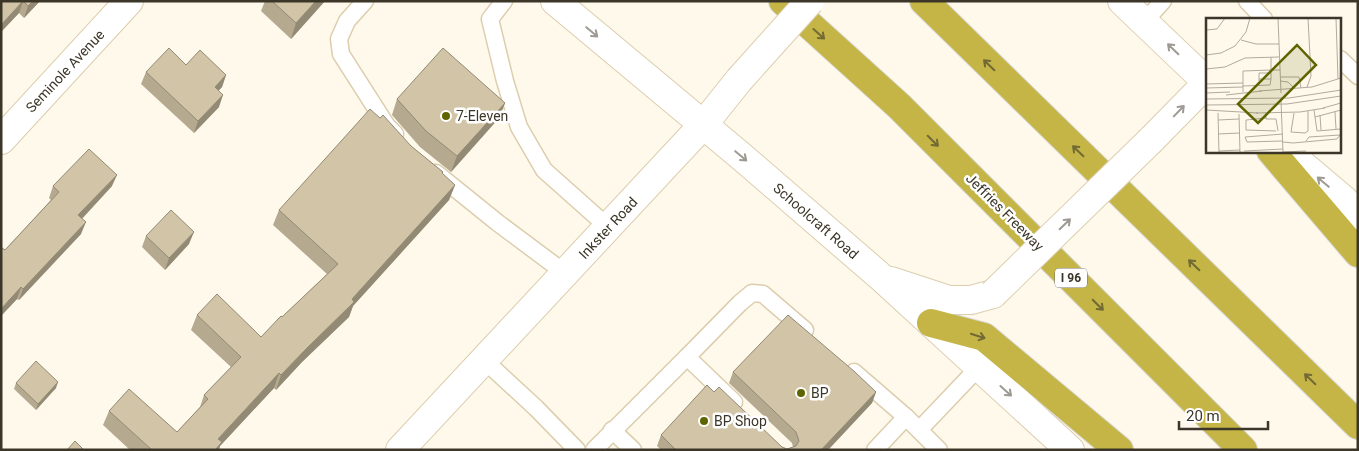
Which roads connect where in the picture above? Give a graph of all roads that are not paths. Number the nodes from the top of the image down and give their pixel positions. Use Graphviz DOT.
graph roads {
  1 [pos="129,1"];
  2 [pos="365,1"];
  3 [pos="504,1"];
  4 [pos="555,1"];
  5 [pos="783,1"];
  6 [pos="810,1"];
  7 [pos="924,1"];
  8 [pos="1122,1"];
  9 [pos="1163,1"];
  10 [pos="1247,1"];
  11 [pos="1263,18"];
  12 [pos="1144,22"];
  13 [pos="1342,61"];
  14 [pos="1358,76"];
  15 [pos="1206,81"];
  16 [pos="1206,85"];
  17 [pos="703,125"];
  18 [pos="1,140"];
  19 [pos="407,147"];
  20 [pos="1272,152"];
  21 [pos="1287,152"];
  22 [pos="421,160"];
  23 [pos="1358,214"];
  24 [pos="608,227"];
  25 [pos="1358,254"];
  26 [pos="565,273"];
  27 [pos="882,278"];
  28 [pos="931,323"];
  29 [pos="816,339"];
  30 [pos="687,358"];
  31 [pos="484,360"];
  32 [pos="846,365"];
  33 [pos="979,367"];
  34 [pos="743,410"];
  35 [pos="906,417"];
  36 [pos="1358,425"];
  37 [pos="612,430"];
  38 [pos="919,430"];
  39 [pos="400,450"];
  40 [pos="577,450"];
  41 [pos="594,450"];
  42 [pos="633,450"];
  43 [pos="875,450"];
  44 [pos="939,450"];
  45 [pos="1070,450"];
  46 [pos="1118,450"];
  47 [pos="1243,450"];
  1 -- 18 [label="main road, Seminole Avenue"];
  2 -- 19 [label="lane"];
  3 -- 24 [label="lane"];
  4 -- 17 [label="main road, Schoolcraft Road, one-way"];
  5 -- 47 [label="highway, Jeffries Freeway / I 96, one-way"];
  6 -- 17 [label="main road, Inkster Road, bridge"];
  36 -- 7 [label="highway, one-way"];
  8 -- 12 [label="main road"];
  9 -- 12 [label="lane"];
  10 -- 11 [label="lane"];
  15 -- 12 [label="main road, one-way"];
  13 -- 14 [label="lane"];
  27 -- 16 [label="main road, one-way, bridge"];
  17 -- 24 [label="main road, Inkster Road"];
  17 -- 27 [label="main road, Schoolcraft Road, one-way"];
  20 -- 25 [label="highway"];
  23 -- 21 [label="main road, one-way"];
  22 -- 26 [label="lane"];
  24 -- 26 [label="main road, Inkster Road"];
  26 -- 31 [label="main road, Inkster Road"];
  27 -- 28 [label="main road, Schoolcraft Road"];
  28 -- 33 [label="main road, Schoolcraft Road"];
  28 -- 46 [label="highway, one-way"];
  29 -- 30 [label="lane"];
  30 -- 34 [label="lane"];
  30 -- 37 [label="lane"];
  31 -- 39 [label="main road, Inkster Road"];
  31 -- 40 [label="lane"];
  32 -- 35 [label="lane"];
  33 -- 38 [label="lane"];
  33 -- 45 [label="main road, Schoolcraft Road, one-way"];
  35 -- 38 [label="lane"];
  35 -- 43 [label="lane"];
  37 -- 41 [label="lane"];
  37 -- 42 [label="lane"];
  38 -- 44 [label="lane"];
}
